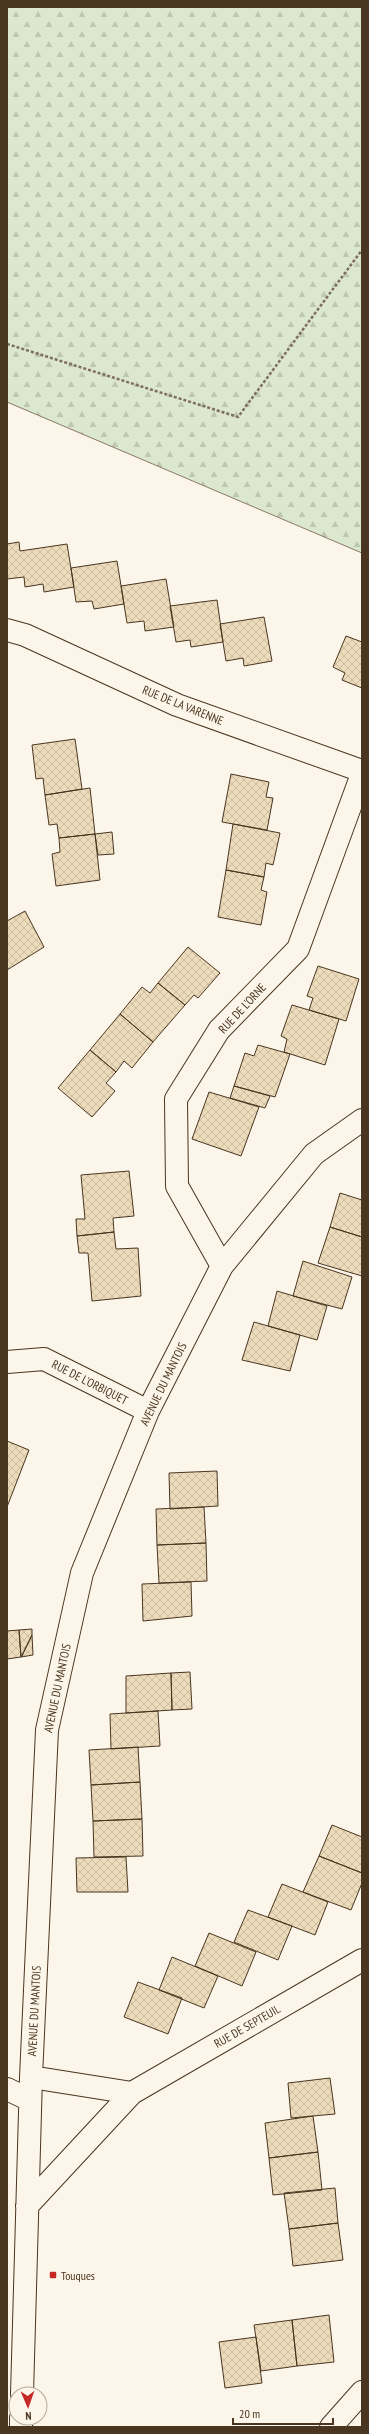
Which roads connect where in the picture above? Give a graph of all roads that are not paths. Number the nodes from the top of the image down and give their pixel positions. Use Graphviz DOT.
graph roads {
  1 [pos="7,630"];
  2 [pos="362,771"];
  3 [pos="362,774"];
  4 [pos="362,1120"];
  5 [pos="222,1266"];
  6 [pos="7,1362"];
  7 [pos="148,1411"];
  8 [pos="362,1960"];
  9 [pos="31,2077"];
  10 [pos="7,2089"];
  11 [pos="132,2093"];
  12 [pos="30,2100"];
  13 [pos="27,2206"];
  14 [pos="22,2386"];
  15 [pos="362,2392"];
  16 [pos="331,2427"];
  1 -- 2 [label="street, RUE DE LA VARENNE"];
  3 -- 5 [label="street, RUE DE L'ORNE"];
  4 -- 5 [label="street, AVENUE DU MANTOIS"];
  5 -- 7 [label="street, AVENUE DU MANTOIS"];
  6 -- 7 [label="street, RUE DE L'ORBIQUET"];
  7 -- 9 [label="street, AVENUE DU MANTOIS"];
  8 -- 11 [label="street, RUE DE SEPTEUIL"];
  9 -- 11 [label="street"];
  9 -- 12 [label="street, AVENUE DU MANTOIS"];
  10 -- 12 [label="street"];
  11 -- 13 [label="street, RUE DE SEPTEUIL"];
  12 -- 13 [label="street, AVENUE DU MANTOIS"];
  13 -- 14 [label="street, AVENUE DU MANTOIS"];
  15 -- 16 [label="street"];
}
